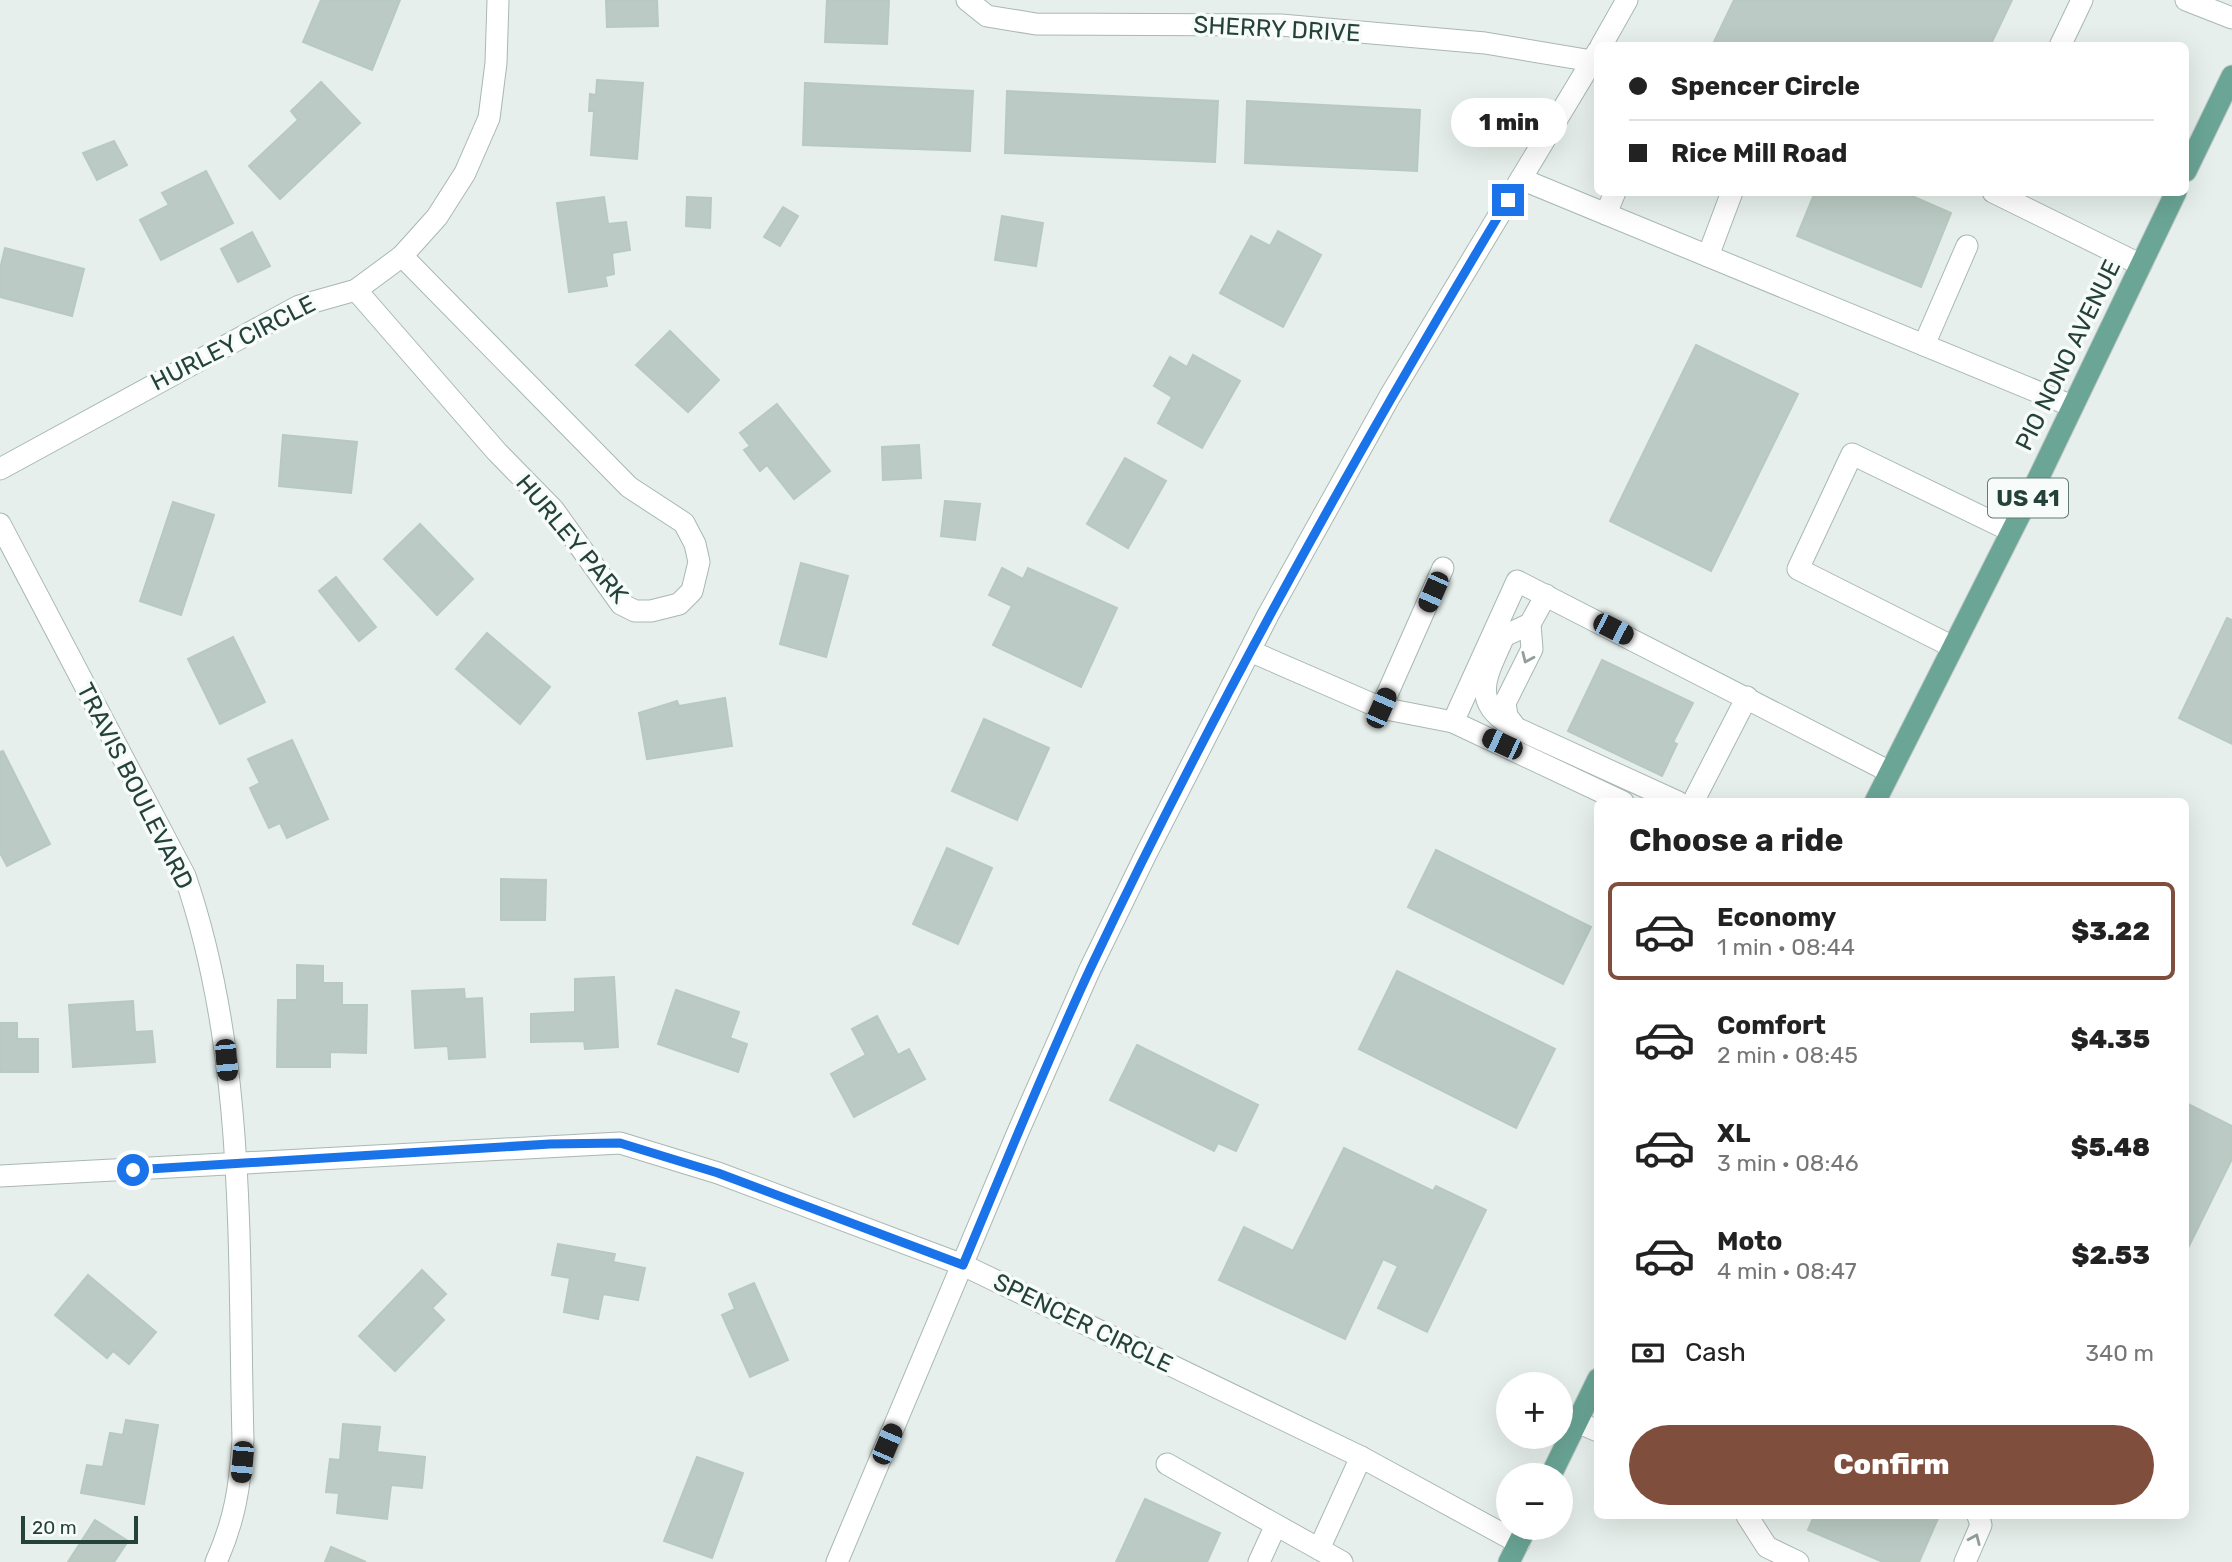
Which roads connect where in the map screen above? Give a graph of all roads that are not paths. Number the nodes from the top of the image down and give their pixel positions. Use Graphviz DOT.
graph roads {
  1 [pos="498,0"];
  2 [pos="967,0"];
  3 [pos="1627,0"];
  4 [pos="2082,0"];
  5 [pos="2186,0"];
  6 [pos="2232,18"];
  7 [pos="1604,42"];
  8 [pos="2062,42"];
  9 [pos="1594,49"];
  10 [pos="1594,59"];
  11 [pos="2232,76"];
  12 [pos="2189,165"];
  13 [pos="1521,179"];
  14 [pos="1613,196"];
  15 [pos="1730,196"];
  16 [pos="2001,196"];
  17 [pos="2174,196"];
  18 [pos="1606,214"];
  19 [pos="1967,246"];
  20 [pos="402,256"];
  21 [pos="1707,256"];
  22 [pos="2141,265"];
  23 [pos="356,290"];
  24 [pos="1924,345"];
  25 [pos="2073,406"];
  26 [pos="0,469"];
  27 [pos="0,524"];
  28 [pos="2011,531"];
  29 [pos="1443,568"];
  30 [pos="1546,595"];
  31 [pos="1530,624"];
  32 [pos="1953,647"];
  33 [pos="1250,651"];
  34 [pos="1746,697"];
  35 [pos="1381,708"];
  36 [pos="1453,722"];
  37 [pos="1516,728"];
  38 [pos="1890,772"];
  39 [pos="1614,798"];
  40 [pos="1669,798"];
  41 [pos="1695,798"];
  42 [pos="1877,798"];
  43 [pos="235,1166"];
  44 [pos="0,1176"];
  45 [pos="963,1265"];
  46 [pos="1594,1387"];
  47 [pos="1577,1422"];
  48 [pos="1594,1429"];
  49 [pos="1361,1457"];
  50 [pos="1557,1463"];
  51 [pos="1167,1464"];
  52 [pos="1749,1519"];
  53 [pos="1979,1519"];
  54 [pos="1275,1527"];
  55 [pos="1518,1544"];
  56 [pos="1319,1549"];
  57 [pos="216,1562"];
  58 [pos="838,1562"];
  59 [pos="1259,1562"];
  60 [pos="1342,1562"];
  61 [pos="1798,1562"];
  62 [pos="1965,1562"];
  1 -- 20 [label="street, HURLEY CIRCLE"];
  2 -- 9 [label="street, SHERRY DRIVE"];
  3 -- 7 [label="street"];
  4 -- 8 [label="street"];
  5 -- 6 [label="street"];
  10 -- 13 [label="street"];
  11 -- 12 [label="main road"];
  13 -- 18 [label="street"];
  13 -- 33 [label="street"];
  14 -- 18 [label="street"];
  15 -- 21 [label="street"];
  16 -- 22 [label="street"];
  17 -- 22 [label="main road, PIO NONO AVENUE / US 41"];
  18 -- 21 [label="street"];
  19 -- 24 [label="street"];
  20 -- 23 [label="street, HURLEY CIRCLE"];
  20 -- 23 [label="street, HURLEY PARK"];
  21 -- 24 [label="street"];
  22 -- 25 [label="main road, PIO NONO AVENUE / US 41"];
  23 -- 26 [label="street, HURLEY CIRCLE"];
  24 -- 25 [label="street"];
  25 -- 28 [label="main road, PIO NONO AVENUE / US 41"];
  27 -- 43 [label="street, TRAVIS BOULEVARD"];
  28 -- 32 [label="main road, PIO NONO AVENUE / US 41"];
  28 -- 32 [label="street"];
  29 -- 35 [label="street"];
  30 -- 31 [label="street"];
  30 -- 34 [label="street"];
  30 -- 36 [label="street"];
  31 -- 37 [label="street, one-way"];
  31 -- 37 [label="street"];
  32 -- 38 [label="main road, PIO NONO AVENUE / US 41"];
  33 -- 35 [label="street"];
  33 -- 45 [label="street"];
  34 -- 38 [label="street"];
  34 -- 41 [label="street"];
  35 -- 36 [label="street"];
  36 -- 39 [label="street"];
  37 -- 40 [label="street"];
  38 -- 42 [label="main road, PIO NONO AVENUE / US 41"];
  43 -- 44 [label="street, SPENCER CIRCLE"];
  43 -- 45 [label="street, SPENCER CIRCLE"];
  43 -- 57 [label="street, TRAVIS BOULEVARD"];
  45 -- 49 [label="street, SPENCER CIRCLE"];
  45 -- 58 [label="street"];
  46 -- 47 [label="main road"];
  47 -- 48 [label="street"];
  47 -- 50 [label="main road"];
  49 -- 55 [label="street, SPENCER CIRCLE"];
  49 -- 56 [label="street"];
  51 -- 54 [label="street"];
  52 -- 61 [label="street"];
  62 -- 53 [label="street, one-way"];
  54 -- 56 [label="street"];
  54 -- 59 [label="street"];
  56 -- 60 [label="street"];
}
